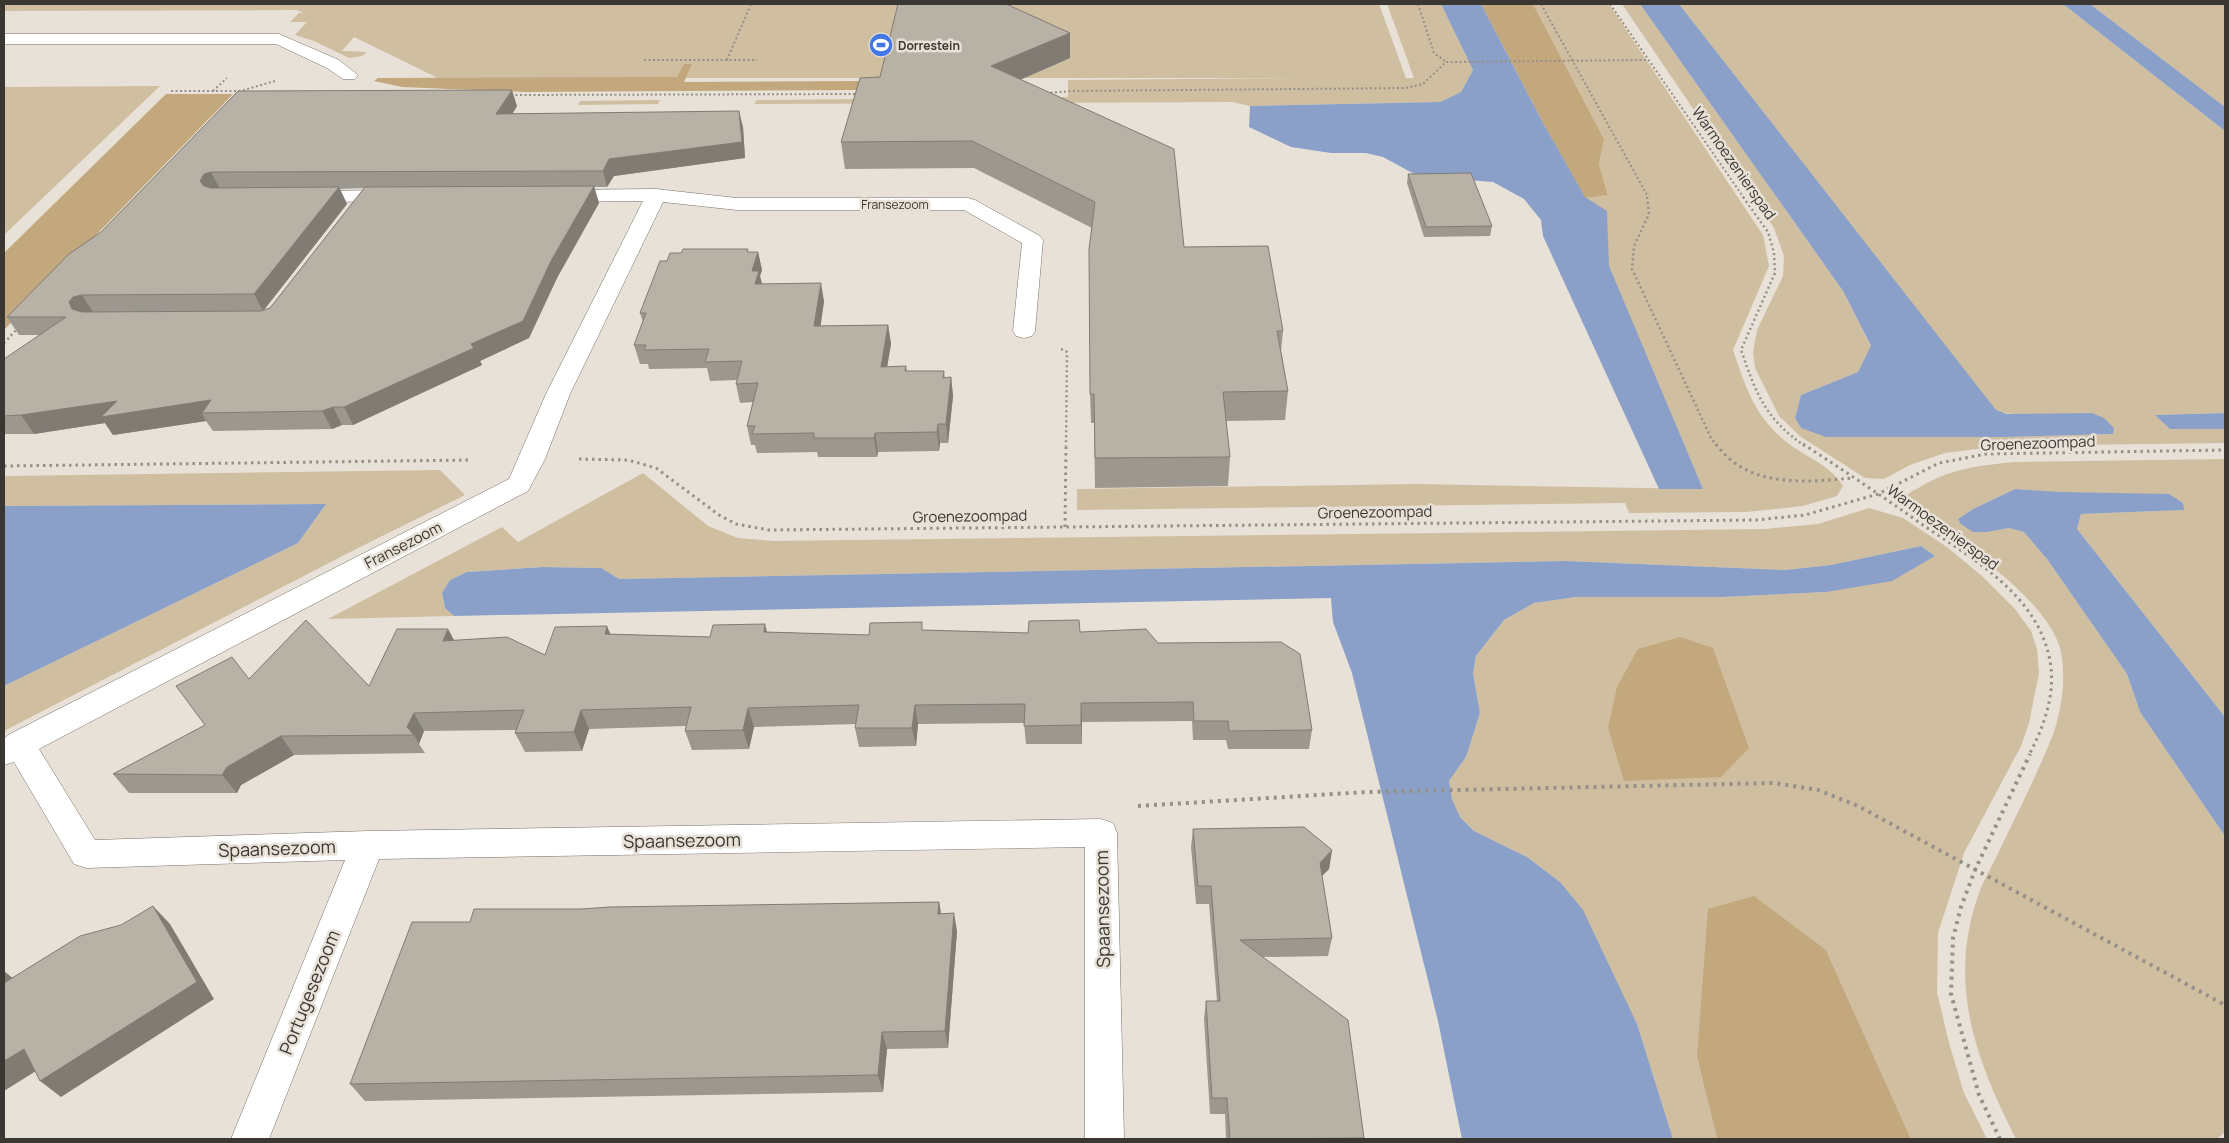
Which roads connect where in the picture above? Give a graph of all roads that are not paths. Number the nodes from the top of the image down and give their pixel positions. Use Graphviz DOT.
graph roads {
  1 [pos="4,39"];
  2 [pos="349,75"];
  3 [pos="656,195"];
  4 [pos="366,196"];
  5 [pos="416,196"];
  6 [pos="536,196"];
  7 [pos="288,197"];
  8 [pos="348,220"];
  9 [pos="1024,332"];
  10 [pos="11,748"];
  11 [pos="368,845"];
  12 [pos="250,1139"];
  13 [pos="1105,1139"];
  1 -- 2 [label="street"];
  3 -- 6 [label="street, Fransezoom"];
  3 -- 9 [label="street, Fransezoom"];
  3 -- 10 [label="street, Fransezoom"];
  4 -- 5 [label="street"];
  4 -- 7 [label="street"];
  4 -- 8 [label="street"];
  10 -- 11 [label="street, Spaansezoom"];
  11 -- 12 [label="street, Portugesezoom"];
  11 -- 13 [label="street, Spaansezoom"];
}
